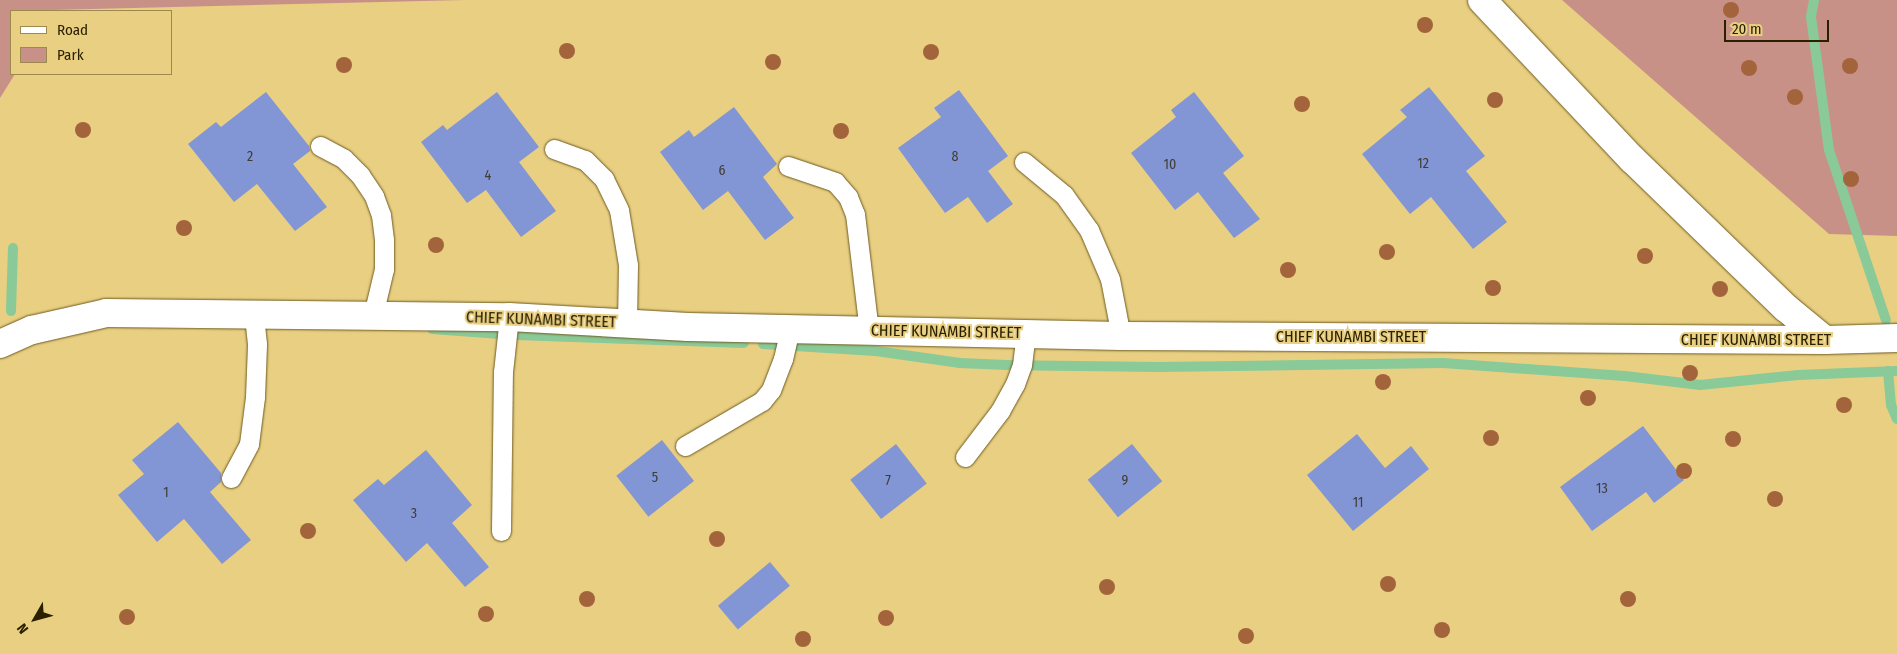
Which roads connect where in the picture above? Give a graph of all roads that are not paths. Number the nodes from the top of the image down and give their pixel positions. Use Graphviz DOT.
graph roads {
  1 [pos="1482,0"];
  2 [pos="320,146"];
  3 [pos="554,149"];
  4 [pos="1024,162"];
  5 [pos="788,166"];
  6 [pos="254,313"];
  7 [pos="373,315"];
  8 [pos="509,318"];
  9 [pos="627,323"];
  10 [pos="790,329"];
  11 [pos="869,330"];
  12 [pos="1026,334"];
  13 [pos="1121,336"];
  14 [pos="1897,338"];
  15 [pos="1825,340"];
  16 [pos="0,344"];
  17 [pos="684,446"];
  18 [pos="965,456"];
  19 [pos="231,478"];
  20 [pos="501,531"];
  1 -- 15 [label="street"];
  2 -- 7 [label="lane"];
  3 -- 9 [label="lane"];
  4 -- 13 [label="lane"];
  5 -- 11 [label="lane"];
  6 -- 7 [label="street, CHIEF KUNAMBI STREET"];
  6 -- 16 [label="street, CHIEF KUNAMBI STREET"];
  6 -- 19 [label="lane"];
  7 -- 8 [label="street, CHIEF KUNAMBI STREET"];
  8 -- 9 [label="street, CHIEF KUNAMBI STREET"];
  8 -- 20 [label="lane"];
  9 -- 10 [label="street, CHIEF KUNAMBI STREET"];
  10 -- 11 [label="street, CHIEF KUNAMBI STREET"];
  10 -- 17 [label="lane"];
  11 -- 12 [label="street, CHIEF KUNAMBI STREET"];
  12 -- 13 [label="street, CHIEF KUNAMBI STREET"];
  12 -- 18 [label="lane"];
  13 -- 15 [label="street, CHIEF KUNAMBI STREET"];
  14 -- 15 [label="street, CHIEF KUNAMBI STREET"];
}
